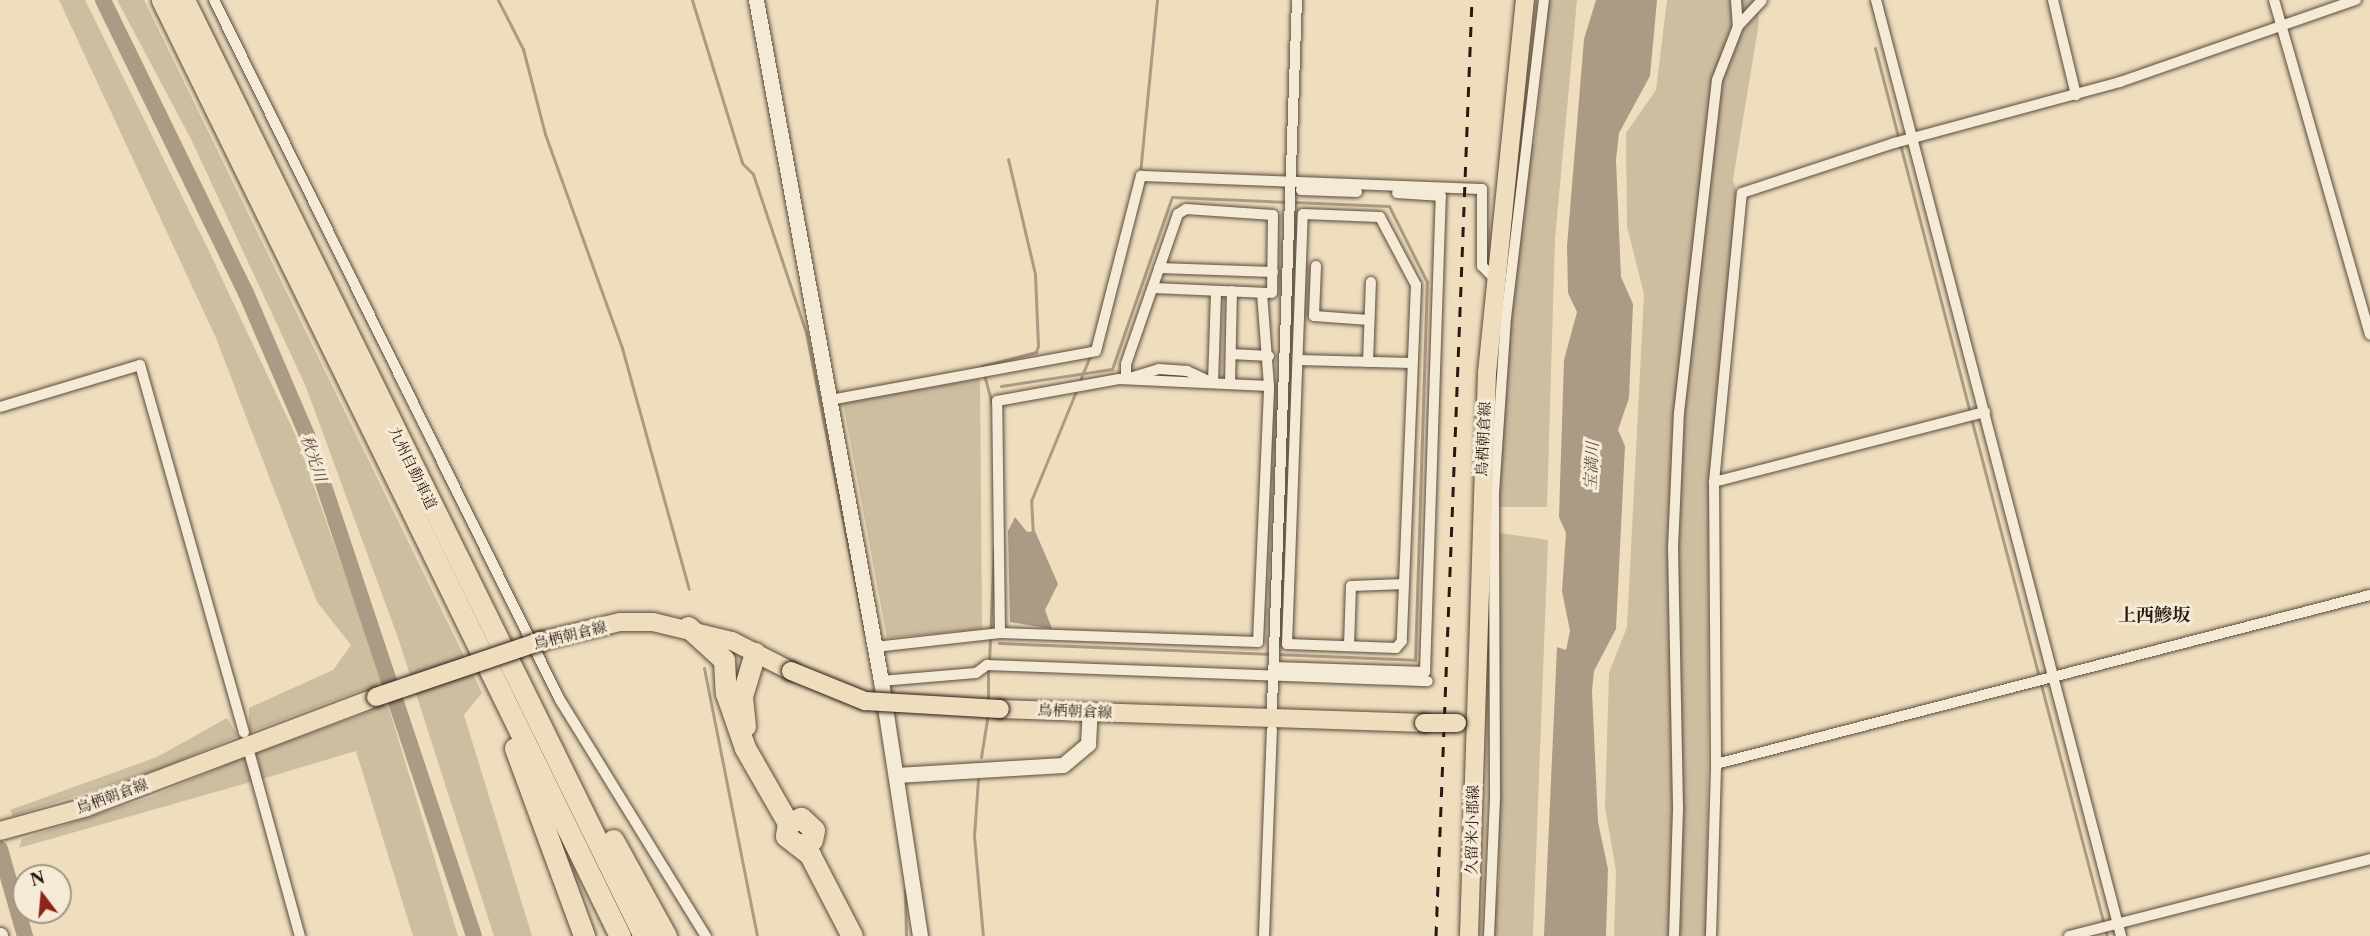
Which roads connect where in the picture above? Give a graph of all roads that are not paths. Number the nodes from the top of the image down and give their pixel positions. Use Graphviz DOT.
graph roads {
  1 [pos="162,0"];
  2 [pos="184,0"];
  3 [pos="214,0"];
  4 [pos="756,0"];
  5 [pos="1297,0"];
  6 [pos="1525,0"];
  7 [pos="1544,0"];
  8 [pos="1736,0"];
  9 [pos="1762,0"];
  10 [pos="1876,0"];
  11 [pos="2053,0"];
  12 [pos="2274,0"];
  13 [pos="2356,0"];
  14 [pos="1738,26"];
  15 [pos="2282,27"];
  16 [pos="2076,95"];
  17 [pos="1909,140"];
  18 [pos="1290,182"];
  19 [pos="1391,189"];
  20 [pos="1300,190"];
  21 [pos="1316,266"];
  22 [pos="1159,268"];
  23 [pos="1273,272"];
  24 [pos="1495,279"];
  25 [pos="1371,282"];
  26 [pos="1153,288"];
  27 [pos="1216,291"];
  28 [pos="1232,291"];
  29 [pos="1267,293"];
  30 [pos="1286,294"];
  31 [pos="1301,295"];
  32 [pos="1369,320"];
  33 [pos="2370,335"];
  34 [pos="1231,354"];
  35 [pos="1269,356"];
  36 [pos="1298,360"];
  37 [pos="1368,362"];
  38 [pos="1412,363"];
  39 [pos="1126,379"];
  40 [pos="1213,383"];
  41 [pos="1230,384"];
  42 [pos="1269,386"];
  43 [pos="830,400"];
  44 [pos="0,407"];
  45 [pos="1981,413"];
  46 [pos="1714,482"];
  47 [pos="468,580"];
  48 [pos="1404,584"];
  49 [pos="2370,595"];
  50 [pos="688,627"];
  51 [pos="1000,633"];
  52 [pos="1349,646"];
  53 [pos="875,647"];
  54 [pos="755,653"];
  55 [pos="1274,670"];
  56 [pos="2049,679"];
  57 [pos="881,681"];
  58 [pos="1428,681"];
  59 [pos="1272,708"];
  60 [pos="511,711"];
  61 [pos="731,711"];
  62 [pos="1090,711"];
  63 [pos="1465,724"];
  64 [pos="1272,730"];
  65 [pos="244,733"];
  66 [pos="250,755"];
  67 [pos="1716,764"];
  68 [pos="896,775"];
  69 [pos="792,821"];
  70 [pos="0,831"];
  71 [pos="2370,859"];
  72 [pos="2114,924"];
  73 [pos="858,932"];
  74 [pos="300,936"];
  75 [pos="584,936"];
  76 [pos="620,936"];
  77 [pos="644,936"];
  78 [pos="666,936"];
  79 [pos="706,936"];
  80 [pos="920,936"];
  81 [pos="1264,936"];
  82 [pos="1469,936"];
  83 [pos="1489,936"];
  84 [pos="1674,936"];
  85 [pos="1711,936"];
  86 [pos="2069,936"];
  87 [pos="2121,936"];
  1 -- 60 [label="highway, 九州自動車道"];
  2 -- 47 [label="highway, 九州自動車道"];
  3 -- 79 [label="street"];
  4 -- 43 [label="street"];
  5 -- 18 [label="street"];
  6 -- 24 [label="main road, 鳥栖朝倉線"];
  7 -- 83 [label="street"];
  8 -- 14 [label="street"];
  9 -- 14 [label="street"];
  10 -- 17 [label="street"];
  11 -- 16 [label="street"];
  12 -- 15 [label="street"];
  13 -- 15 [label="street"];
  14 -- 84 [label="street"];
  15 -- 16 [label="street"];
  15 -- 33 [label="street"];
  16 -- 17 [label="street"];
  17 -- 45 [label="street"];
  17 -- 46 [label="street"];
  18 -- 19 [label="street"];
  18 -- 30 [label="street"];
  18 -- 43 [label="street"];
  19 -- 20 [label="street"];
  19 -- 24 [label="street"];
  19 -- 55 [label="street"];
  21 -- 32 [label="street"];
  22 -- 23 [label="street"];
  22 -- 23 [label="street"];
  22 -- 26 [label="street"];
  23 -- 29 [label="street"];
  24 -- 63 [label="main road, 鳥栖朝倉線"];
  25 -- 32 [label="street"];
  26 -- 27 [label="street"];
  26 -- 39 [label="street"];
  27 -- 28 [label="street"];
  27 -- 40 [label="street"];
  28 -- 29 [label="street"];
  28 -- 34 [label="street"];
  29 -- 30 [label="street"];
  29 -- 35 [label="street"];
  30 -- 31 [label="street"];
  30 -- 55 [label="street"];
  31 -- 36 [label="street"];
  31 -- 38 [label="street"];
  32 -- 37 [label="street"];
  34 -- 35 [label="street"];
  34 -- 41 [label="street"];
  35 -- 42 [label="street"];
  36 -- 37 [label="street"];
  36 -- 52 [label="street"];
  37 -- 38 [label="street"];
  38 -- 48 [label="street"];
  39 -- 40 [label="street"];
  39 -- 51 [label="street"];
  40 -- 41 [label="street"];
  41 -- 42 [label="street"];
  42 -- 51 [label="street"];
  43 -- 53 [label="street"];
  44 -- 65 [label="street"];
  45 -- 46 [label="street"];
  45 -- 56 [label="street"];
  46 -- 67 [label="street"];
  47 -- 77 [label="highway, 九州自動車道"];
  47 -- 78 [label="highway"];
  48 -- 52 [label="street"];
  48 -- 52 [label="street"];
  49 -- 56 [label="street"];
  50 -- 54 [label="main road, 鳥栖朝倉線"];
  50 -- 61 [label="highway"];
  50 -- 70 [label="main road, 鳥栖朝倉線, bridge"];
  51 -- 53 [label="street"];
  53 -- 57 [label="street"];
  54 -- 61 [label="highway"];
  54 -- 62 [label="main road, 鳥栖朝倉線, bridge"];
  54 -- 69 [label="highway"];
  55 -- 57 [label="street"];
  55 -- 58 [label="street"];
  55 -- 59 [label="street"];
  56 -- 67 [label="street"];
  56 -- 72 [label="street"];
  57 -- 68 [label="street"];
  60 -- 75 [label="highway"];
  60 -- 76 [label="highway, 九州自動車道"];
  61 -- 69 [label="highway"];
  62 -- 63 [label="main road, 鳥栖朝倉線, bridge"];
  62 -- 68 [label="street"];
  63 -- 82 [label="main road, 久留米小郡線"];
  64 -- 81 [label="street"];
  66 -- 74 [label="street"];
  67 -- 85 [label="street"];
  68 -- 80 [label="street"];
  69 -- 73 [label="highway"];
  71 -- 72 [label="street"];
  72 -- 86 [label="street"];
  72 -- 87 [label="street"];
}
